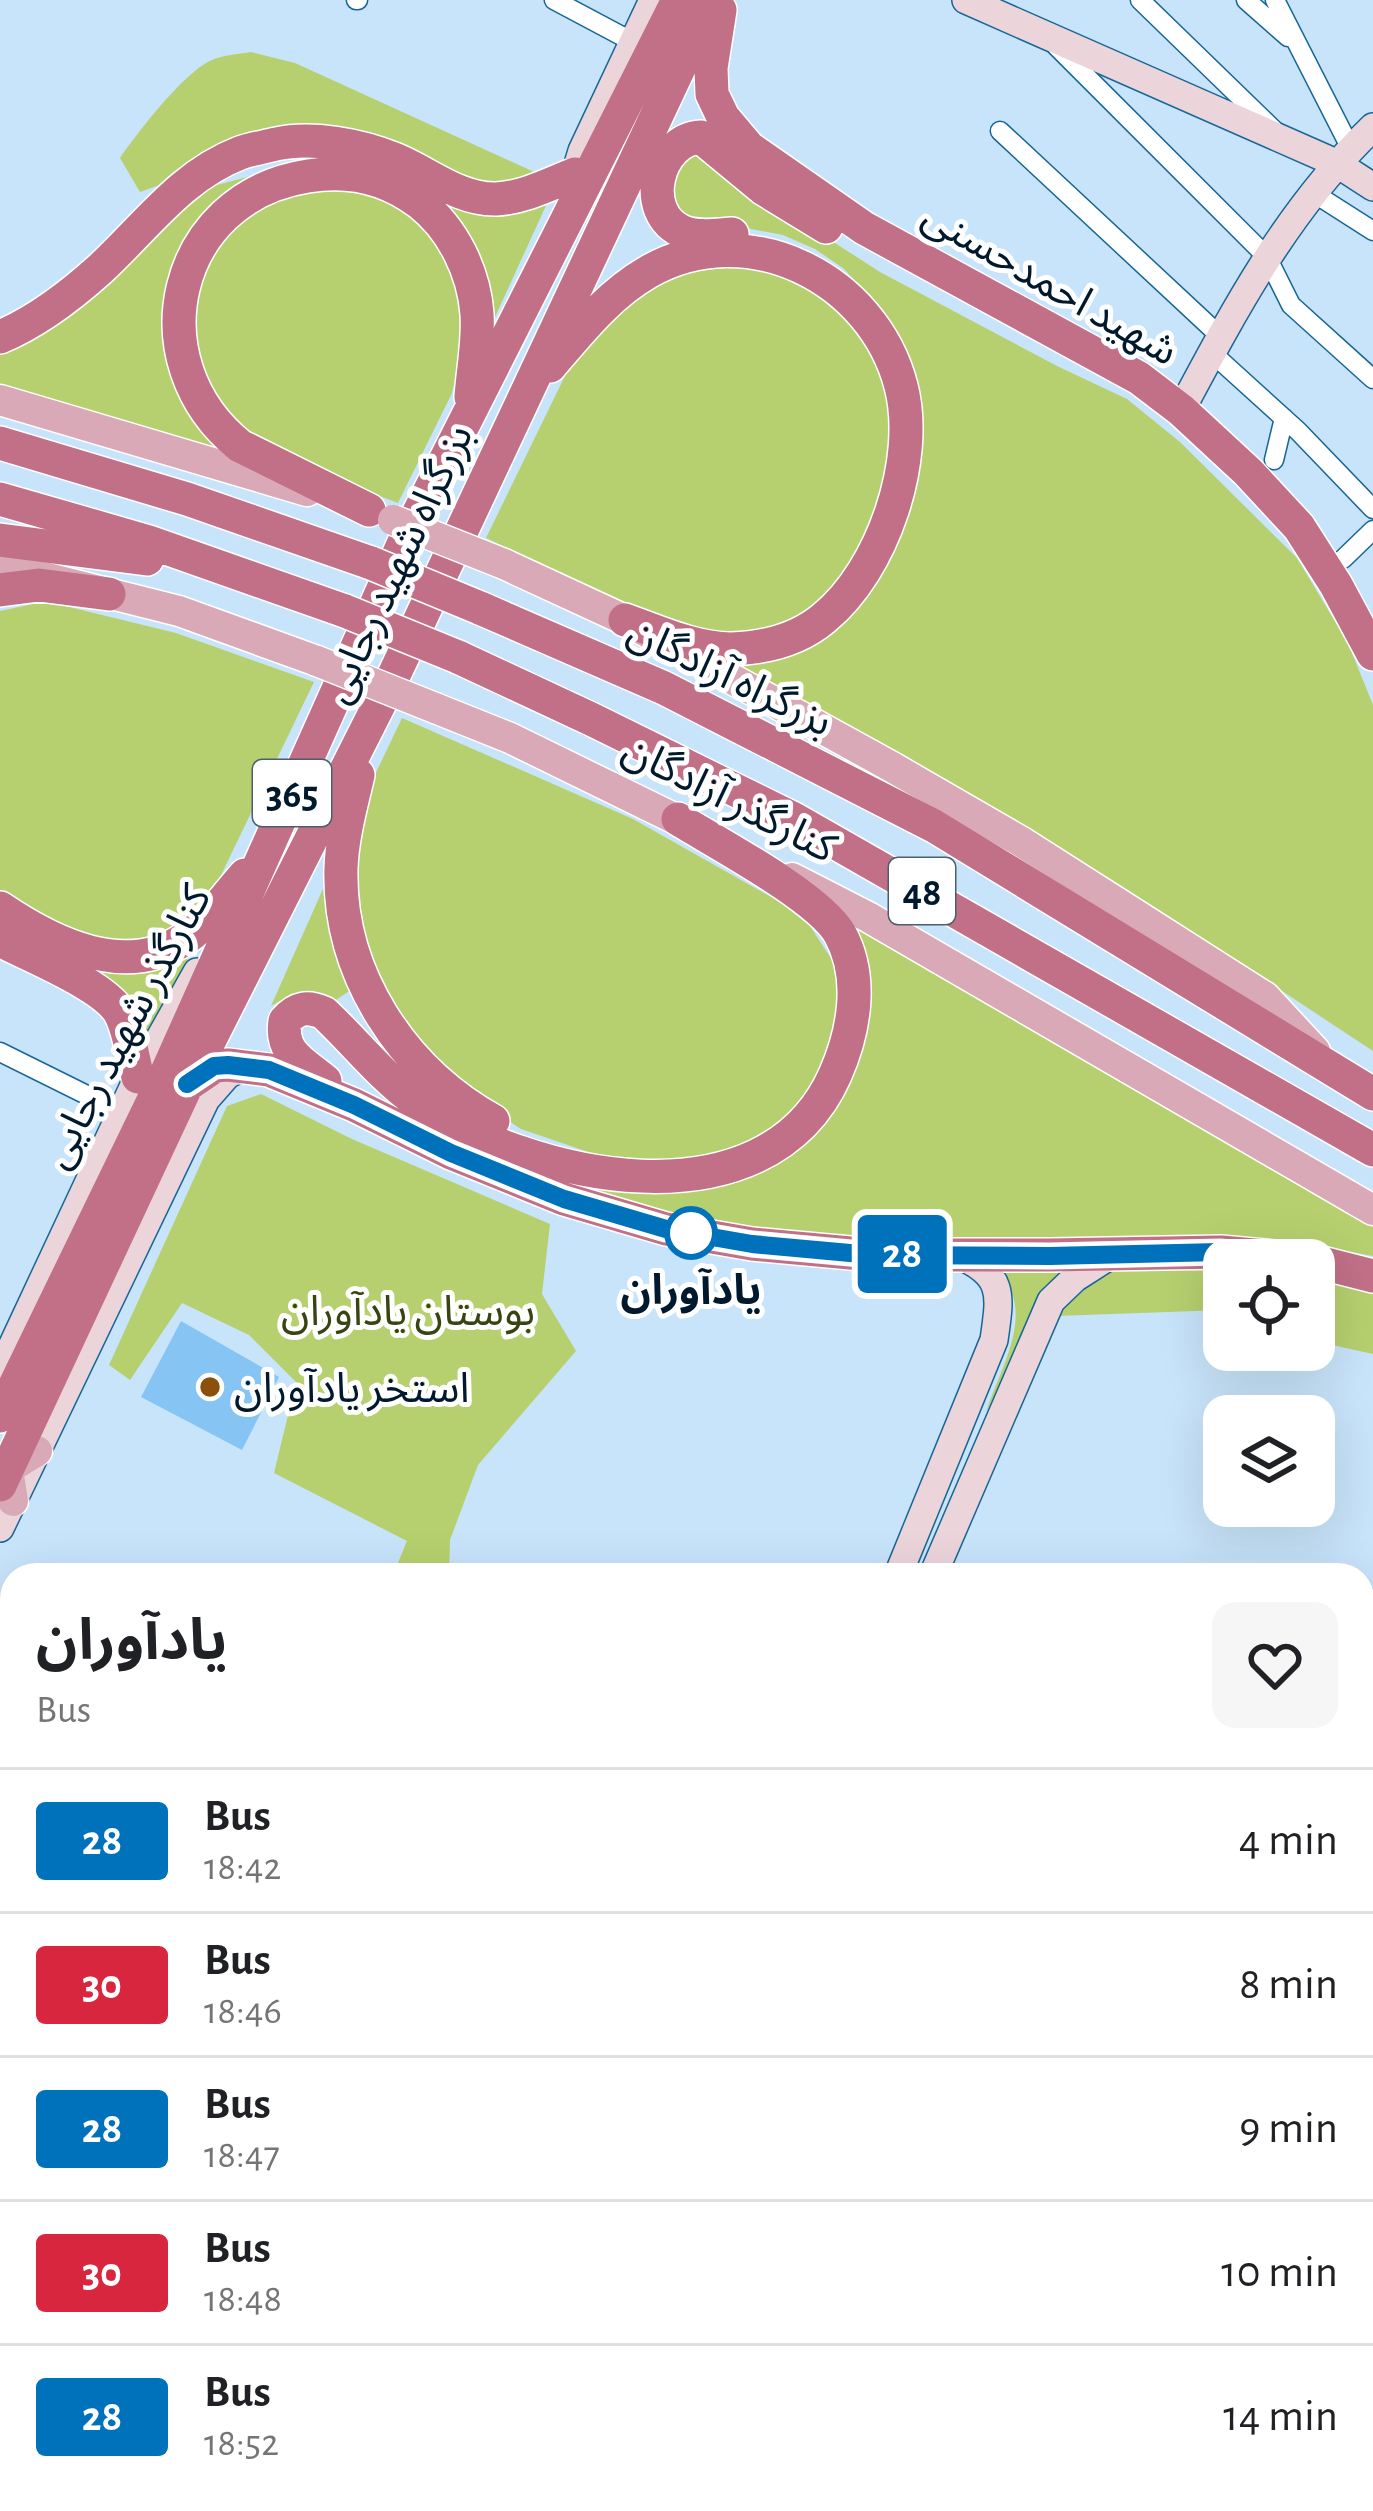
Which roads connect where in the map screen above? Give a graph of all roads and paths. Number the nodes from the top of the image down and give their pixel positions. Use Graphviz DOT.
graph roads {
  1 [pos="554,0"];
  2 [pos="653,0"];
  3 [pos="678,0"];
  4 [pos="711,0"];
  5 [pos="722,0"];
  6 [pos="966,0"];
  7 [pos="1140,0"];
  8 [pos="1246,0"];
  9 [pos="1275,0"];
  10 [pos="1044,34"];
  11 [pos="633,42"];
  12 [pos="1298,46"];
  13 [pos="1373,127"];
  14 [pos="1000,131"];
  15 [pos="1284,140"];
  16 [pos="1343,156"];
  17 [pos="1373,187"];
  18 [pos="574,189"];
  19 [pos="1312,192"];
  20 [pos="1373,230"];
  21 [pos="908,252"];
  22 [pos="1267,256"];
  23 [pos="863,313"];
  24 [pos="0,337"];
  25 [pos="1216,345"];
  26 [pos="1373,380"];
  27 [pos="525,394"];
  28 [pos="0,400"];
  29 [pos="1181,410"];
  30 [pos="470,415"];
  31 [pos="1284,418"];
  32 [pos="0,442"];
  33 [pos="1274,460"];
  34 [pos="0,499"];
  35 [pos="1373,508"];
  36 [pos="381,515"];
  37 [pos="1373,530"];
  38 [pos="0,540"];
  39 [pos="1343,559"];
  40 [pos="0,566"];
  41 [pos="232,570"];
  42 [pos="0,590"];
  43 [pos="109,594"];
  44 [pos="625,620"];
  45 [pos="1373,654"];
  46 [pos="369,726"];
  47 [pos="678,819"];
  48 [pos="266,852"];
  49 [pos="0,908"];
  50 [pos="0,940"];
  51 [pos="0,1052"];
  52 [pos="244,1066"];
  53 [pos="1336,1073"];
  54 [pos="137,1077"];
  55 [pos="187,1084"];
  56 [pos="1373,1094"];
  57 [pos="354,1105"];
  58 [pos="122,1112"];
  59 [pos="1373,1150"];
  60 [pos="610,1172"];
  61 [pos="1373,1210"];
  62 [pos="1203,1252"];
  63 [pos="1114,1253"];
  64 [pos="954,1254"];
  65 [pos="1335,1266"];
  66 [pos="1373,1276"];
  67 [pos="15,1344"];
  68 [pos="0,1372"];
  69 [pos="0,1416"];
  70 [pos="11,1487"];
  71 [pos="903,1563"];
  72 [pos="938,1563"];
  1 -- 11 [label="street"];
  2 -- 11 [label="street"];
  3 -- 18 [label="highway, بزرگراه شهید رجایی / 365"];
  4 -- 27 [label="highway, بزرگراه شهید رجایی / 365"];
  5 -- 21 [label="highway, شهید احمدحسنی"];
  6 -- 10 [label="street"];
  7 -- 15 [label="street"];
  8 -- 12 [label="street"];
  9 -- 12 [label="street"];
  10 -- 15 [label="street"];
  10 -- 22 [label="street"];
  11 -- 18 [label="street"];
  12 -- 16 [label="street"];
  13 -- 16 [label="street"];
  14 -- 25 [label="street"];
  15 -- 16 [label="street"];
  16 -- 17 [label="street"];
  16 -- 19 [label="street"];
  18 -- 24 [label="highway"];
  18 -- 30 [label="highway, بزرگراه شهید رجایی / 365"];
  19 -- 20 [label="street"];
  19 -- 22 [label="street"];
  21 -- 23 [label="highway"];
  21 -- 29 [label="highway, شهید احمدحسنی"];
  22 -- 25 [label="street"];
  22 -- 26 [label="street"];
  23 -- 27 [label="highway"];
  23 -- 44 [label="highway"];
  25 -- 29 [label="street"];
  25 -- 31 [label="street"];
  27 -- 46 [label="highway, بزرگراه شهید رجایی / 365"];
  28 -- 36 [label="main road"];
  29 -- 45 [label="highway, شهید احمدحسنی"];
  30 -- 36 [label="highway"];
  30 -- 48 [label="highway, بزرگراه شهید رجایی / 365"];
  31 -- 33 [label="street"];
  31 -- 35 [label="street"];
  32 -- 53 [label="highway, بزرگراه آزادگان / 48, bridge"];
  34 -- 41 [label="highway, 48"];
  36 -- 44 [label="main road, bridge"];
  37 -- 39 [label="street"];
  38 -- 41 [label="highway"];
  40 -- 43 [label="main road, کنارگذر آزادگان"];
  41 -- 59 [label="highway, 48, bridge"];
  42 -- 43 [label="highway"];
  43 -- 47 [label="main road, کنارگذر آزادگان, bridge"];
  44 -- 53 [label="main road"];
  46 -- 55 [label="highway, بزرگراه شهید رجایی / 365"];
  46 -- 60 [label="highway"];
  47 -- 60 [label="highway"];
  47 -- 61 [label="main road, کنارگذر آزادگان"];
  48 -- 49 [label="highway"];
  48 -- 54 [label="street, کنارگذر شهید رجایی"];
  48 -- 67 [label="highway, بزرگراه شهید رجایی / 365"];
  50 -- 54 [label="highway"];
  51 -- 58 [label="street"];
  52 -- 55 [label="highway"];
  52 -- 57 [label="highway"];
  52 -- 70 [label="street"];
  53 -- 56 [label="highway, بزرگراه آزادگان / 48"];
  54 -- 58 [label="street, کنارگذر شهید رجایی"];
  55 -- 70 [label="highway, بزرگراه شهید رجایی / 365"];
  57 -- 60 [label="highway"];
  57 -- 64 [label="highway"];
  58 -- 67 [label="street, کنارگذر شهید رجایی"];
  62 -- 63 [label="highway"];
  63 -- 64 [label="highway"];
  63 -- 72 [label="street"];
  64 -- 71 [label="street"];
  65 -- 66 [label="highway"];
  67 -- 68 [label="street, کنارگذر شهید رجایی"];
  67 -- 69 [label="highway, بزرگراه شهید رجایی / 365"];
}
